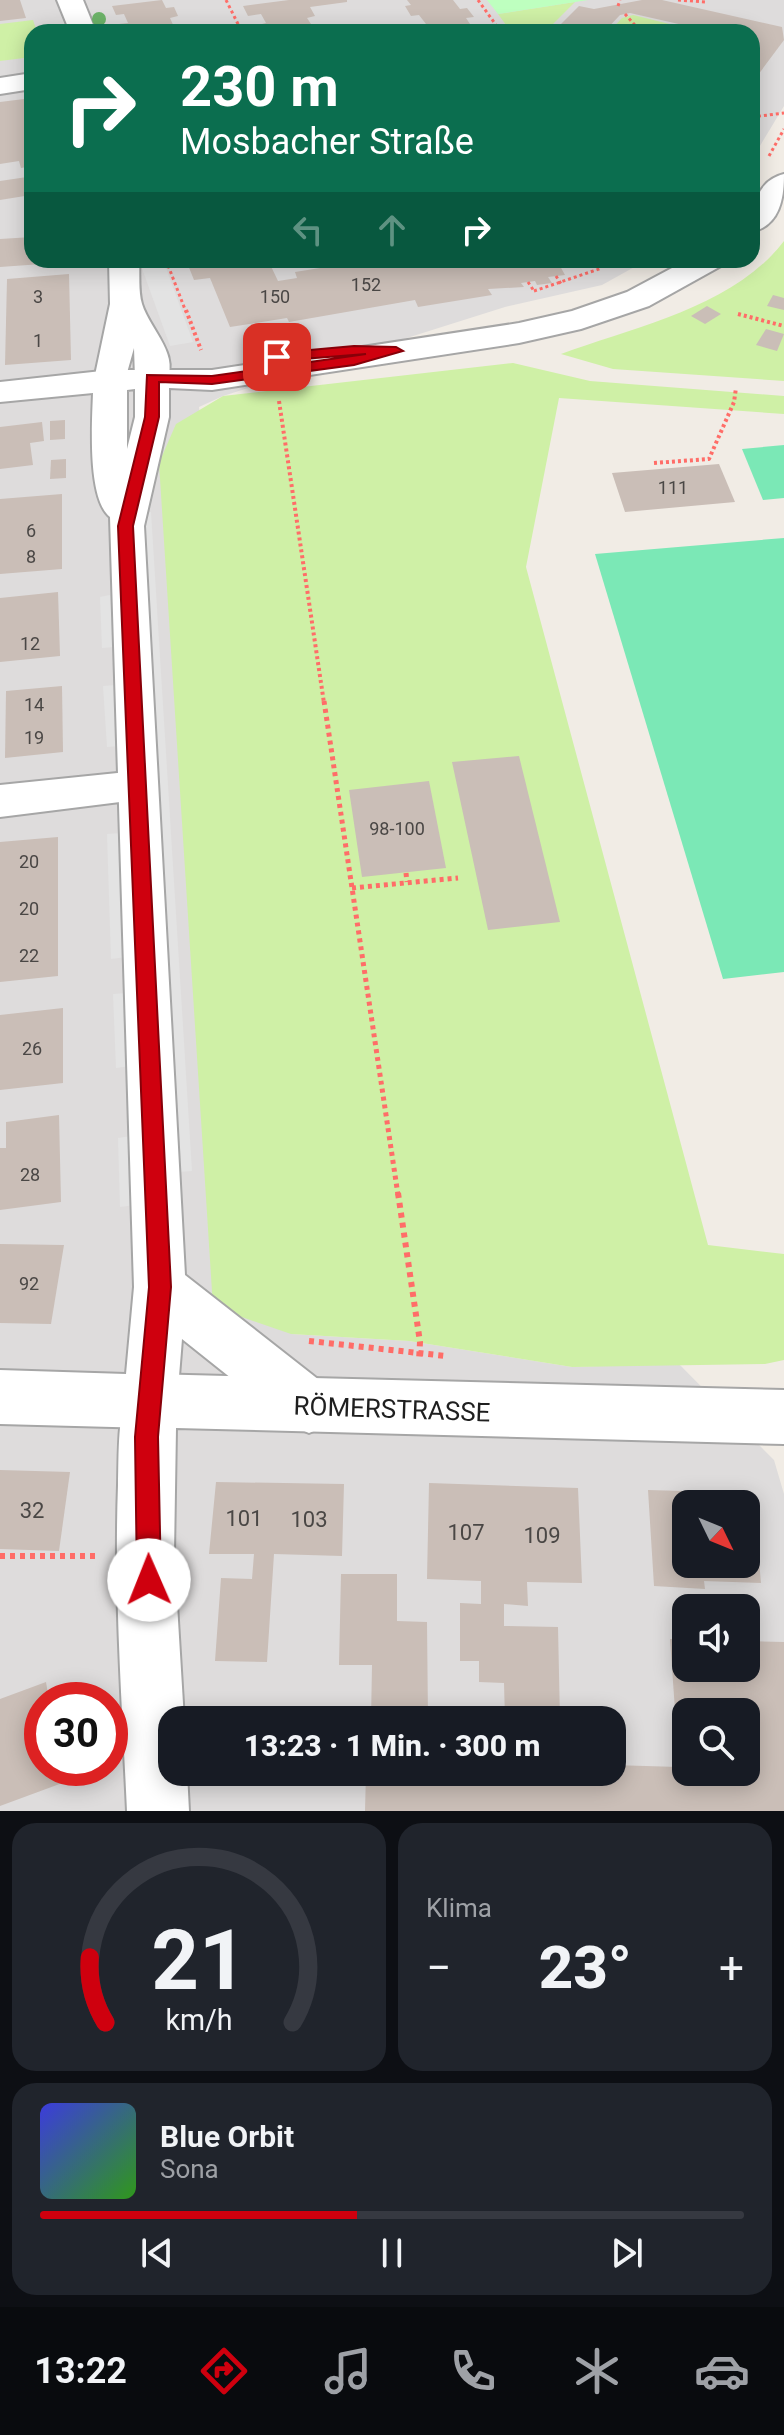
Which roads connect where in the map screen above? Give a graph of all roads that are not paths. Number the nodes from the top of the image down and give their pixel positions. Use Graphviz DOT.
graph roads {
  1 [pos="70,0"];
  2 [pos="80,24"];
  3 [pos="24,82"];
  4 [pos="0,86"];
  5 [pos="784,183"];
  6 [pos="760,213"];
  7 [pos="124,268"];
  8 [pos="695,268"];
  9 [pos="126,304"];
  10 [pos="396,351"];
  11 [pos="152,378"];
  12 [pos="111,380"];
  13 [pos="0,392"];
  14 [pos="126,526"];
  15 [pos="137,787"];
  16 [pos="0,801"];
  17 [pos="160,1287"];
  18 [pos="0,1397"];
  19 [pos="150,1401"];
  20 [pos="309,1406"];
  21 [pos="784,1417"];
  22 [pos="158,1811"];
  1 -- 2 [label="street"];
  3 -- 4 [label="street"];
  5 -- 6 [label="street"];
  7 -- 9 [label="street"];
  8 -- 10 [label="street"];
  9 -- 11 [label="street"];
  9 -- 12 [label="street"];
  10 -- 11 [label="street"];
  10 -- 11 [label="street"];
  11 -- 12 [label="street"];
  11 -- 14 [label="street"];
  12 -- 13 [label="street"];
  12 -- 14 [label="street"];
  14 -- 15 [label="street"];
  15 -- 16 [label="street"];
  15 -- 17 [label="street"];
  17 -- 19 [label="street"];
  17 -- 20 [label="street"];
  18 -- 19 [label="street, RÖMERSTRASSE"];
  19 -- 20 [label="street, RÖMERSTRASSE"];
  19 -- 22 [label="street"];
  20 -- 21 [label="street, RÖMERSTRASSE"];
}
